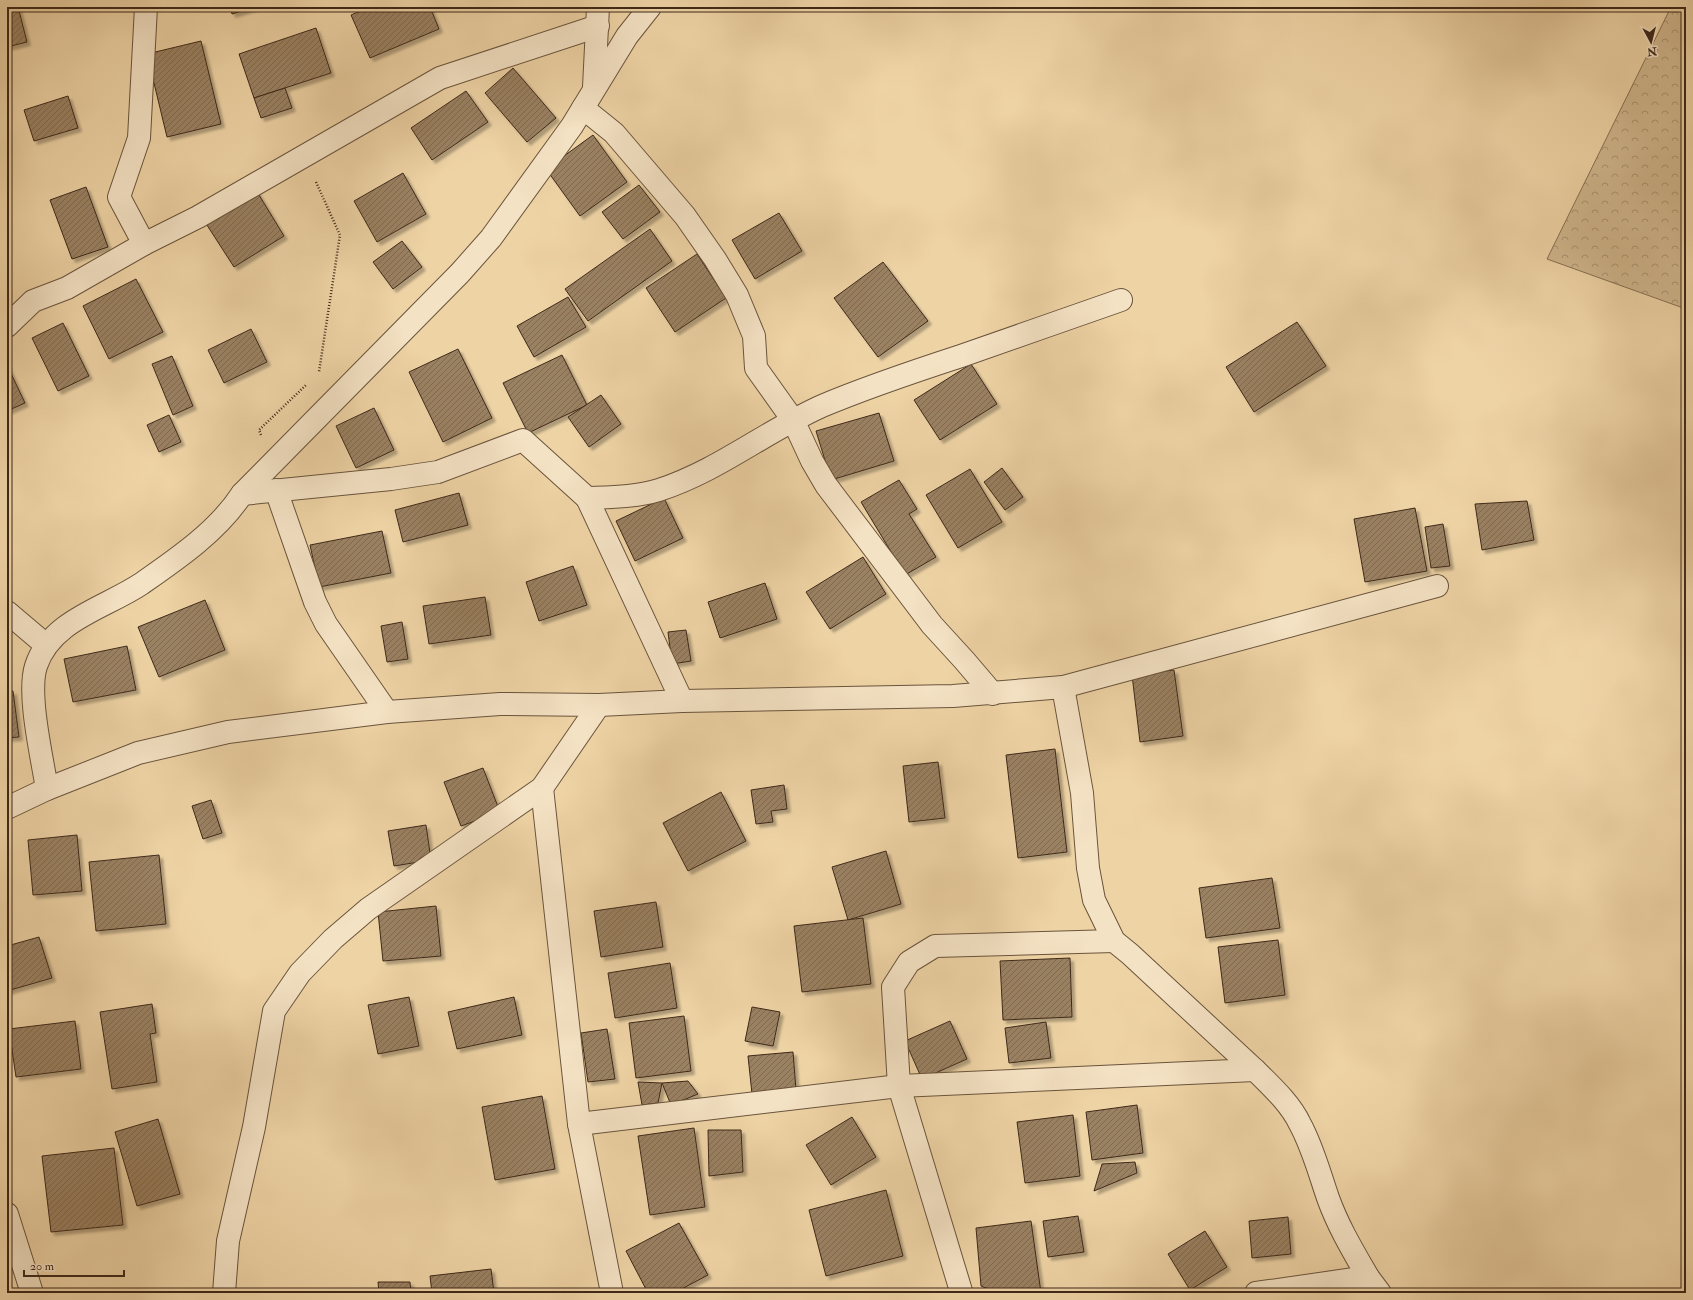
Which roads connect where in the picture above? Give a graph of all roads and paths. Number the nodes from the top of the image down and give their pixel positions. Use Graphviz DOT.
graph roads {
  1 [pos="146,7"];
  2 [pos="650,7"];
  3 [pos="598,16"];
  4 [pos="589,99"];
  5 [pos="316,148"];
  6 [pos="144,244"];
  7 [pos="1121,300"];
  8 [pos="7,326"];
  9 [pos="314,377"];
  10 [pos="309,382"];
  11 [pos="793,420"];
  12 [pos="264,442"];
  13 [pos="276,490"];
  14 [pos="242,494"];
  15 [pos="587,498"];
  16 [pos="1437,586"];
  17 [pos="7,612"];
  18 [pos="46,645"];
  19 [pos="1063,687"];
  20 [pos="993,694"];
  21 [pos="682,701"];
  22 [pos="599,705"];
  23 [pos="387,712"];
  24 [pos="47,788"];
  25 [pos="542,788"];
  26 [pos="7,808"];
  27 [pos="1114,941"];
  28 [pos="1255,1070"];
  29 [pos="899,1086"];
  30 [pos="579,1124"];
  31 [pos="7,1214"];
  32 [pos="1374,1285"];
  33 [pos="955,1292"];
  34 [pos="32,1293"];
  35 [pos="224,1293"];
  36 [pos="612,1293"];
  37 [pos="1256,1293"];
  1 -- 6 [label="street"];
  2 -- 4 [label="street"];
  3 -- 4 [label="street"];
  3 -- 5 [label="street"];
  4 -- 11 [label="street"];
  4 -- 14 [label="street"];
  5 -- 6 [label="street"];
  5 -- 9 [label="path"];
  6 -- 8 [label="street"];
  7 -- 11 [label="street"];
  10 -- 12 [label="path"];
  11 -- 15 [label="street"];
  11 -- 20 [label="street"];
  13 -- 14 [label="street"];
  13 -- 15 [label="street"];
  13 -- 23 [label="street"];
  14 -- 18 [label="street"];
  15 -- 21 [label="street"];
  16 -- 19 [label="street"];
  17 -- 18 [label="street"];
  18 -- 24 [label="street"];
  19 -- 20 [label="street"];
  19 -- 27 [label="street"];
  20 -- 21 [label="street"];
  21 -- 22 [label="street"];
  22 -- 23 [label="street"];
  22 -- 25 [label="street"];
  23 -- 24 [label="street"];
  24 -- 26 [label="street"];
  25 -- 30 [label="street"];
  25 -- 35 [label="street"];
  27 -- 28 [label="street"];
  27 -- 29 [label="street"];
  28 -- 29 [label="street"];
  28 -- 32 [label="street"];
  29 -- 30 [label="street"];
  29 -- 33 [label="street"];
  30 -- 36 [label="street"];
  31 -- 34 [label="street"];
  32 -- 37 [label="street"];
}
